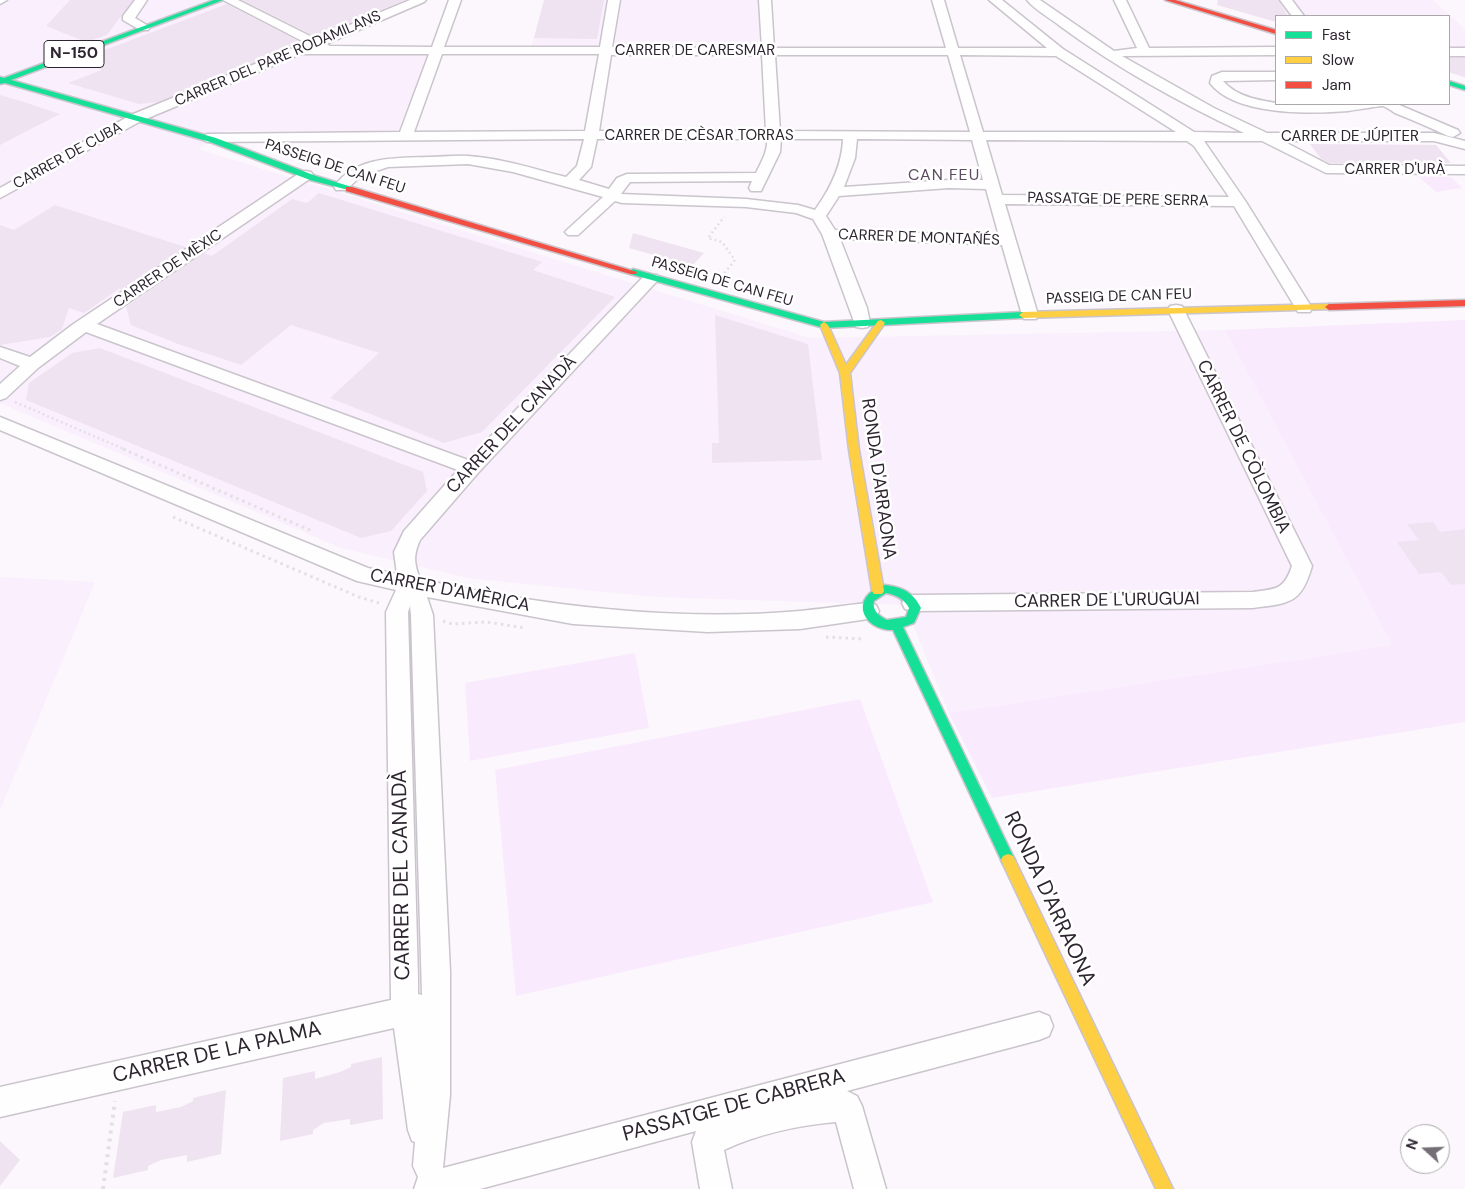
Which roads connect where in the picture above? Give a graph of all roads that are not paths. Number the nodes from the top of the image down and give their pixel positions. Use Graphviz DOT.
graph roads {
  1 [pos="141,0"];
  2 [pos="220,0"];
  3 [pos="229,0"];
  4 [pos="420,0"];
  5 [pos="455,0"];
  6 [pos="614,0"];
  7 [pos="765,0"];
  8 [pos="938,0"];
  9 [pos="995,0"];
  10 [pos="1034,0"];
  11 [pos="1120,0"];
  12 [pos="1168,0"];
  13 [pos="1286,0"];
  14 [pos="1297,15"];
  15 [pos="144,27"];
  16 [pos="1275,32"];
  17 [pos="316,43"];
  18 [pos="300,50"];
  19 [pos="331,50"];
  20 [pos="436,50"];
  21 [pos="606,51"];
  22 [pos="768,51"];
  23 [pos="1275,51"];
  24 [pos="953,52"];
  25 [pos="1059,52"];
  26 [pos="1145,52"];
  27 [pos="1450,52"];
  28 [pos="1465,52"];
  29 [pos="1112,55"];
  30 [pos="1275,76"];
  31 [pos="1,80"];
  32 [pos="1450,83"];
  33 [pos="1465,88"];
  34 [pos="1332,105"];
  35 [pos="1390,105"];
  36 [pos="136,118"];
  37 [pos="1429,123"];
  38 [pos="406,135"];
  39 [pos="850,135"];
  40 [pos="978,135"];
  41 [pos="590,136"];
  42 [pos="773,136"];
  43 [pos="1191,136"];
  44 [pos="1265,137"];
  45 [pos="1465,137"];
  46 [pos="207,138"];
  47 [pos="1441,140"];
  48 [pos="1465,145"];
  49 [pos="1465,170"];
  50 [pos="306,175"];
  51 [pos="762,177"];
  52 [pos="569,182"];
  53 [pos="341,186"];
  54 [pos="836,192"];
  55 [pos="994,192"];
  56 [pos="0,194"];
  57 [pos="612,196"];
  58 [pos="1239,202"];
  59 [pos="746,203"];
  60 [pos="818,216"];
  61 [pos="830,234"];
  62 [pos="1009,241"];
  63 [pos="555,250"];
  64 [pos="651,278"];
  65 [pos="1465,303"];
  66 [pos="1304,308"];
  67 [pos="1176,310"];
  68 [pos="1030,315"];
  69 [pos="862,323"];
  70 [pos="881,323"];
  71 [pos="824,324"];
  72 [pos="84,325"];
  73 [pos="0,352"];
  74 [pos="32,364"];
  75 [pos="845,373"];
  76 [pos="5,397"];
  77 [pos="0,423"];
  78 [pos="471,468"];
  79 [pos="410,585"];
  80 [pos="1296,585"];
  81 [pos="878,591"];
  82 [pos="913,603"];
  83 [pos="868,611"];
  84 [pos="897,626"];
  85 [pos="435,1004"];
  86 [pos="405,1010"];
  87 [pos="1039,1026"];
  88 [pos="0,1102"];
  89 [pos="429,1181"];
  90 [pos="716,1189"];
  91 [pos="870,1189"];
  92 [pos="1165,1189"];
  1 -- 15 [label="street"];
  2 -- 15 [label="street, N-150"];
  3 -- 17 [label="street, CARRER DE CARESMAR"];
  4 -- 17 [label="street, CARRER DEL PARE RODAMILANS"];
  5 -- 20 [label="street"];
  6 -- 21 [label="street"];
  7 -- 22 [label="street"];
  8 -- 24 [label="street"];
  9 -- 25 [label="street"];
  10 -- 29 [label="street"];
  11 -- 26 [label="street"];
  12 -- 16 [label="street"];
  13 -- 14 [label="street"];
  15 -- 31 [label="street, N-150"];
  17 -- 18 [label="street, CARRER DEL PARE RODAMILANS"];
  17 -- 19 [label="street, CARRER DE CARESMAR"];
  18 -- 19 [label="street, CARRER DE CARESMAR"];
  18 -- 36 [label="street, CARRER DEL PARE RODAMILANS"];
  19 -- 20 [label="street, CARRER DE CARESMAR"];
  20 -- 21 [label="street, CARRER DE CARESMAR"];
  20 -- 38 [label="street"];
  21 -- 22 [label="street, CARRER DE CARESMAR"];
  21 -- 41 [label="street"];
  22 -- 24 [label="street, CARRER DE CARESMAR"];
  22 -- 42 [label="street"];
  23 -- 26 [label="street"];
  24 -- 25 [label="street, CARRER DE CARESMAR"];
  24 -- 40 [label="street"];
  25 -- 43 [label="street"];
  26 -- 29 [label="street"];
  27 -- 28 [label="street"];
  29 -- 44 [label="street"];
  30 -- 34 [label="street"];
  31 -- 36 [label="street, PASSEIG DE CAN FEU"];
  32 -- 33 [label="street"];
  35 -- 37 [label="street"];
  36 -- 46 [label="street, PASSEIG DE CAN FEU"];
  36 -- 56 [label="street, CARRER DE CUBA"];
  37 -- 45 [label="street"];
  37 -- 47 [label="street, CARRER DE JÚPITER"];
  38 -- 41 [label="street, CARRER DE CÈSAR TORRAS"];
  38 -- 46 [label="street, CARRER DE CÈSAR TORRAS"];
  39 -- 40 [label="street, CARRER DE CÈSAR TORRAS"];
  39 -- 42 [label="street, CARRER DE CÈSAR TORRAS"];
  39 -- 54 [label="street"];
  40 -- 43 [label="street, CARRER DE CÈSAR TORRAS"];
  40 -- 55 [label="street"];
  41 -- 42 [label="street, CARRER DE CÈSAR TORRAS"];
  41 -- 52 [label="street"];
  42 -- 51 [label="street"];
  43 -- 44 [label="street, CARRER DE JÚPITER"];
  43 -- 58 [label="street"];
  44 -- 47 [label="street, CARRER DE JÚPITER"];
  44 -- 49 [label="street, CARRER D'URÀ"];
  46 -- 50 [label="street, PASSEIG DE CAN FEU"];
  47 -- 48 [label="street"];
  47 -- 49 [label="street"];
  50 -- 53 [label="street, PASSEIG DE CAN FEU"];
  50 -- 72 [label="street, CARRER DE MÈXIC"];
  51 -- 57 [label="street"];
  51 -- 59 [label="street"];
  52 -- 53 [label="street"];
  52 -- 57 [label="street"];
  53 -- 63 [label="street, PASSEIG DE CAN FEU"];
  54 -- 55 [label="street, PASSATGE DE PERE SERRA"];
  54 -- 60 [label="street"];
  55 -- 58 [label="street, PASSATGE DE PERE SERRA"];
  55 -- 62 [label="street"];
  57 -- 59 [label="street"];
  57 -- 63 [label="street"];
  58 -- 66 [label="street"];
  59 -- 60 [label="street"];
  60 -- 61 [label="street"];
  61 -- 62 [label="street, CARRER DE MONTAÑÉS"];
  61 -- 69 [label="street"];
  62 -- 68 [label="street"];
  63 -- 64 [label="street, PASSEIG DE CAN FEU"];
  64 -- 71 [label="street, PASSEIG DE CAN FEU"];
  64 -- 78 [label="street, CARRER DEL CANADÀ"];
  65 -- 66 [label="street, PASSEIG DE CAN FEU"];
  66 -- 67 [label="street, PASSEIG DE CAN FEU"];
  67 -- 68 [label="street, PASSEIG DE CAN FEU"];
  67 -- 80 [label="street, CARRER DE CÒLOMBIA"];
  68 -- 70 [label="street, PASSEIG DE CAN FEU"];
  69 -- 70 [label="street, PASSEIG DE CAN FEU"];
  69 -- 71 [label="street, PASSEIG DE CAN FEU"];
  70 -- 75 [label="street"];
  71 -- 75 [label="street, RONDA D'ARRAONA"];
  72 -- 74 [label="street, CARRER DE MÈXIC"];
  72 -- 78 [label="street"];
  73 -- 74 [label="street"];
  74 -- 76 [label="street, CARRER DE MÈXIC"];
  75 -- 81 [label="street, RONDA D'ARRAONA"];
  77 -- 79 [label="street, CARRER D'AMÈRICA"];
  78 -- 79 [label="street, CARRER DEL CANADÀ"];
  79 -- 83 [label="street, CARRER D'AMÈRICA"];
  79 -- 85 [label="street, CARRER DEL CANADÀ"];
  79 -- 86 [label="street, CARRER DEL CANADÀ"];
  80 -- 82 [label="street, CARRER DE L'URUGUAI"];
  81 -- 82 [label="street"];
  81 -- 83 [label="street"];
  82 -- 84 [label="street"];
  83 -- 84 [label="street"];
  84 -- 92 [label="street, RONDA D'ARRAONA"];
  85 -- 86 [label="street, CARRER DE LA PALMA"];
  85 -- 89 [label="street, CARRER DEL CANADÀ"];
  86 -- 88 [label="street, CARRER DE LA PALMA"];
  86 -- 89 [label="street, CARRER DEL CANADÀ"];
  87 -- 89 [label="street, PASSATGE DE CABRERA"];
  90 -- 91 [label="street"];
}
